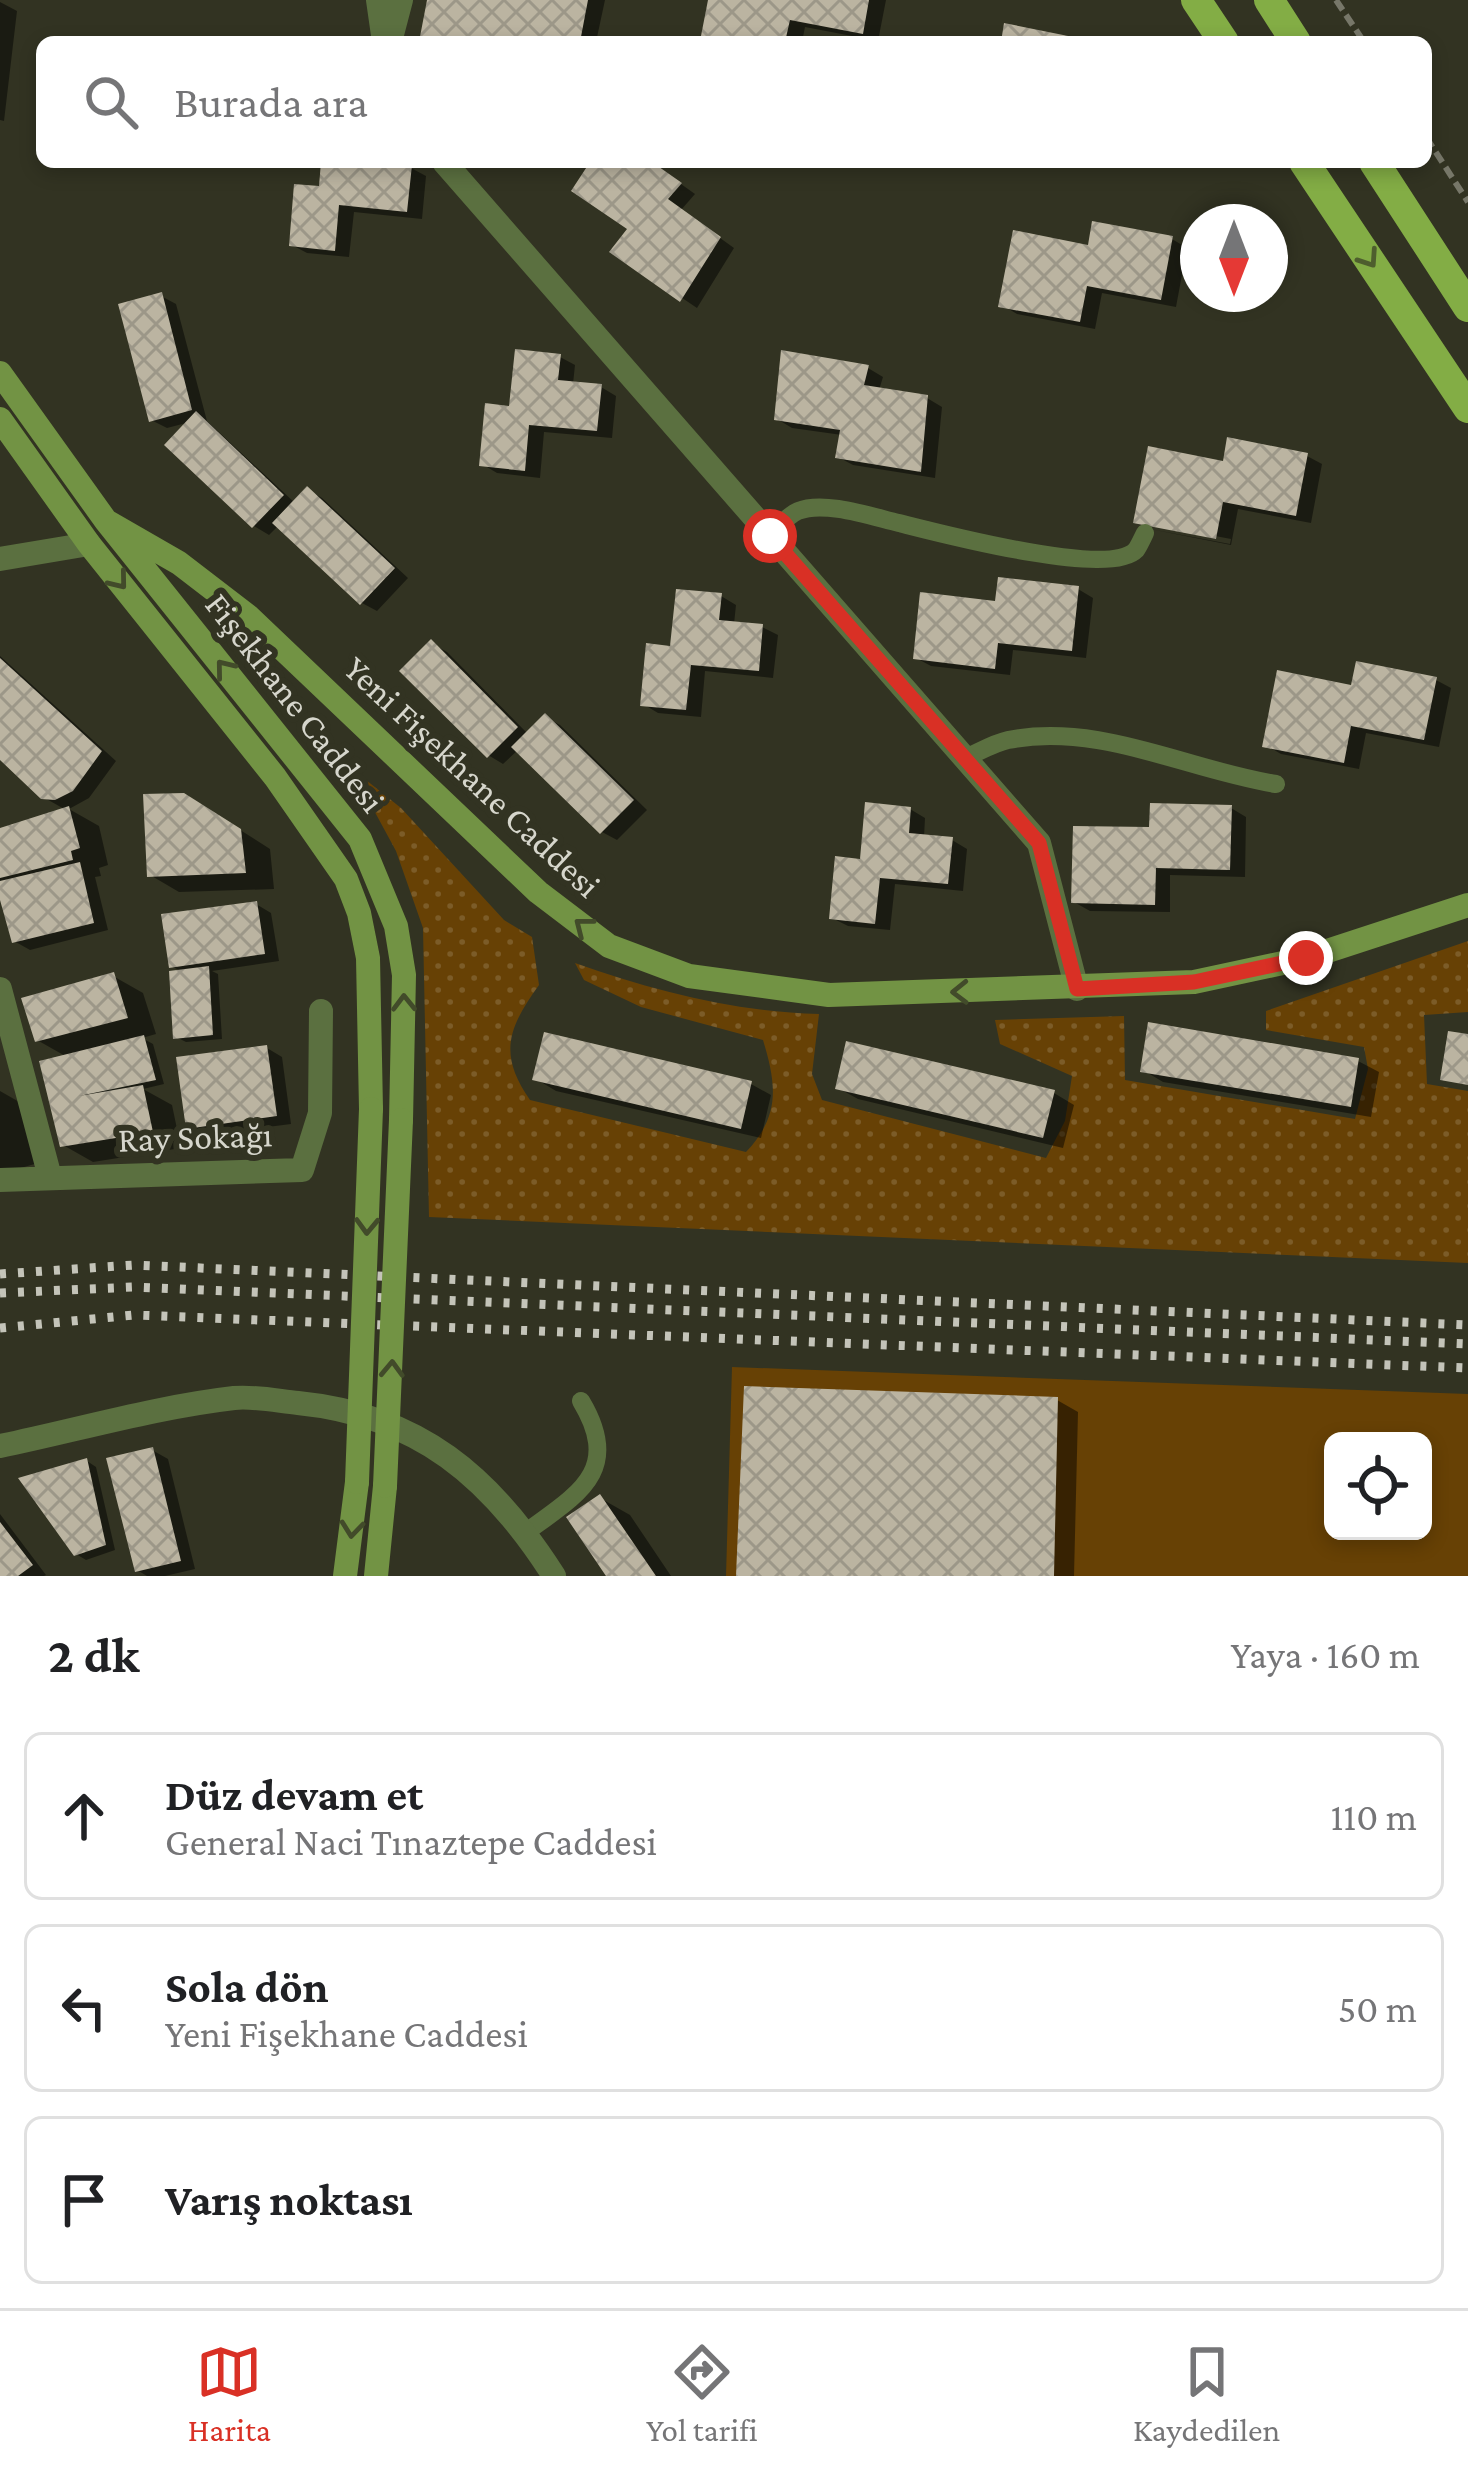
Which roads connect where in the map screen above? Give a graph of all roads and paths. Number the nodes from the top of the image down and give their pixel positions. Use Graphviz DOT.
graph roads {
  1 [pos="378,0"];
  2 [pos="401,0"];
  3 [pos="1196,0"];
  4 [pos="1269,0"];
  5 [pos="1336,0"];
  6 [pos="386,36"];
  7 [pos="389,36"];
  8 [pos="1220,36"];
  9 [pos="1292,36"];
  10 [pos="1360,36"];
  11 [pos="1432,146"];
  12 [pos="449,168"];
  13 [pos="1308,168"];
  14 [pos="1378,168"];
  15 [pos="1468,202"];
  16 [pos="1468,307"];
  17 [pos="0,373"];
  18 [pos="1468,408"];
  19 [pos="0,419"];
  20 [pos="106,521"];
  21 [pos="1145,533"];
  22 [pos="770,536"];
  23 [pos="88,544"];
  24 [pos="0,560"];
  25 [pos="965,758"];
  26 [pos="1276,784"];
  27 [pos="1468,905"];
  28 [pos="0,989"];
  29 [pos="1077,989"];
  30 [pos="321,1011"];
  31 [pos="50,1177"];
  32 [pos="0,1180"];
  33 [pos="581,1401"];
  34 [pos="0,1446"];
  35 [pos="525,1533"];
  36 [pos="345,1576"];
  37 [pos="376,1576"];
  38 [pos="554,1576"];
  1 -- 6 [label="street"];
  2 -- 7 [label="street"];
  3 -- 8 [label="main road"];
  4 -- 9 [label="main road"];
  5 -- 10 [label="path"];
  11 -- 15 [label="path"];
  12 -- 22 [label="street"];
  13 -- 18 [label="main road, one-way"];
  14 -- 16 [label="main road"];
  17 -- 20 [label="main road, Fişekhane Caddesi"];
  19 -- 23 [label="main road, Fişekhane Caddesi"];
  29 -- 20 [label="main road, Yeni Fişekhane Caddesi, one-way"];
  37 -- 20 [label="main road, Fişekhane Caddesi, one-way, bridge"];
  21 -- 22 [label="lane"];
  22 -- 25 [label="street"];
  23 -- 24 [label="street"];
  23 -- 36 [label="main road, Fişekhane Caddesi, one-way, bridge"];
  25 -- 26 [label="lane"];
  25 -- 29 [label="street"];
  27 -- 29 [label="main road, Yeni Fişekhane Caddesi"];
  28 -- 31 [label="street"];
  30 -- 31 [label="street, Ray Sokağı"];
  31 -- 32 [label="street, Ray Sokağı"];
  33 -- 35 [label="lane"];
  34 -- 35 [label="street"];
  35 -- 38 [label="street"];
}
